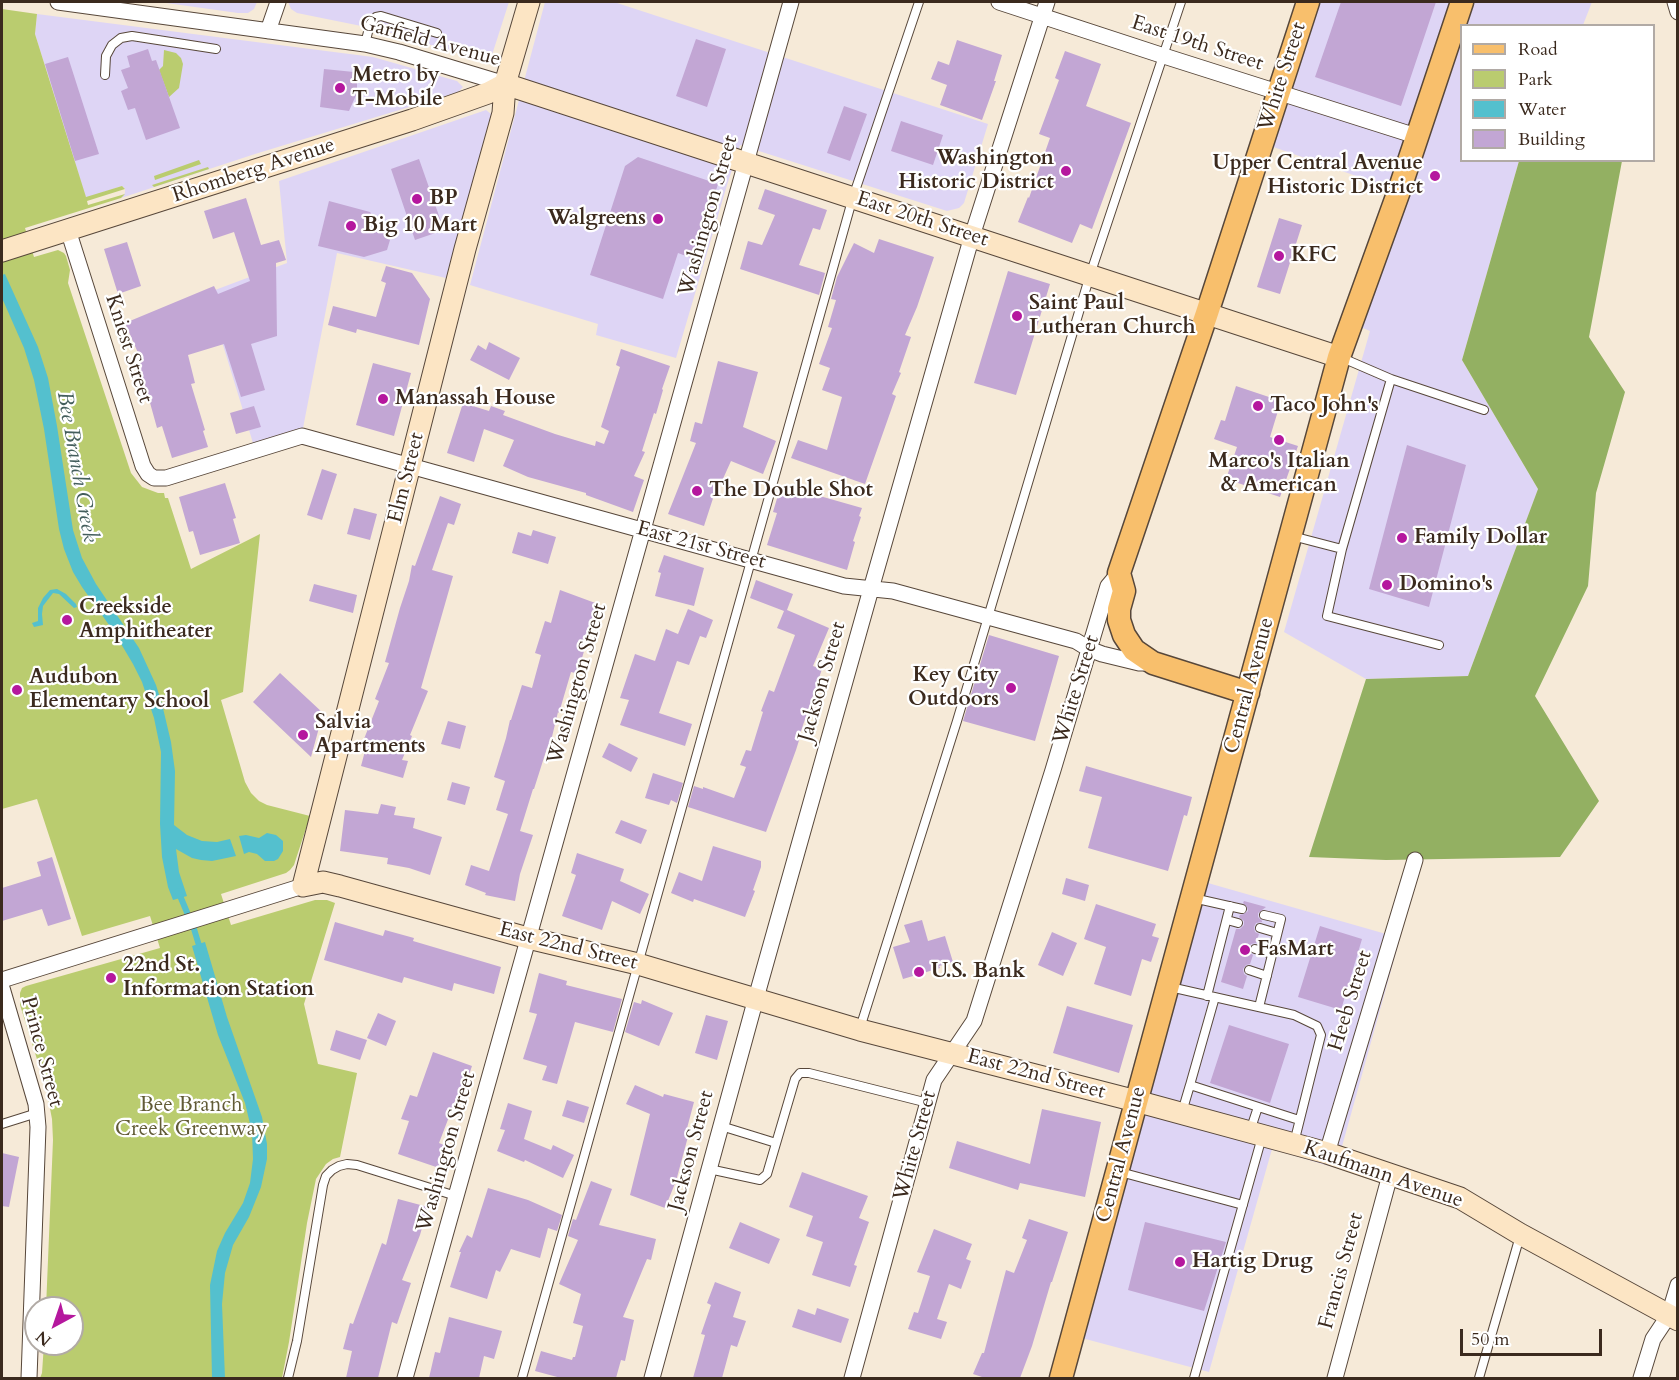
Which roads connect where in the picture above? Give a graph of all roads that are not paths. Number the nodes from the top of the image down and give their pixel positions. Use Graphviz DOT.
graph roads {
  1 [pos="58,2"];
  2 [pos="278,2"];
  3 [pos="529,2"];
  4 [pos="791,2"];
  5 [pos="918,2"];
  6 [pos="999,2"];
  7 [pos="1181,2"];
  8 [pos="1308,2"];
  9 [pos="1462,2"];
  10 [pos="1675,2"];
  11 [pos="1045,9"];
  12 [pos="1677,12"];
  13 [pos="268,30"];
  14 [pos="437,33"];
  15 [pos="365,44"];
  16 [pos="216,49"];
  17 [pos="1164,56"];
  18 [pos="105,75"];
  19 [pos="505,84"];
  20 [pos="1278,92"];
  21 [pos="1416,136"];
  22 [pos="746,162"];
  23 [pos="853,197"];
  24 [pos="68,230"];
  25 [pos="972,237"];
  26 [pos="2,251"];
  27 [pos="1090,275"];
  28 [pos="1207,313"];
  29 [pos="1339,357"];
  30 [pos="1391,379"];
  31 [pos="1484,410"];
  32 [pos="410,467"];
  33 [pos="153,478"];
  34 [pos="643,530"];
  35 [pos="1291,536"];
  36 [pos="1342,549"];
  37 [pos="750,559"];
  38 [pos="1119,573"];
  39 [pos="871,589"];
  40 [pos="988,616"];
  41 [pos="1439,645"];
  42 [pos="1089,649"];
  43 [pos="1153,663"];
  44 [pos="1248,693"];
  45 [pos="1415,860"];
  46 [pos="303,885"];
  47 [pos="1192,898"];
  48 [pos="1230,906"];
  49 [pos="1242,909"];
  50 [pos="1264,915"];
  51 [pos="1227,920"];
  52 [pos="1238,923"];
  53 [pos="1260,928"];
  54 [pos="1277,933"];
  55 [pos="528,938"];
  56 [pos="1222,941"];
  57 [pos="1232,944"];
  58 [pos="1255,949"];
  59 [pos="1272,954"];
  60 [pos="1216,960"];
  61 [pos="1226,963"];
  62 [pos="638,964"];
  63 [pos="1249,970"];
  64 [pos="1267,976"];
  65 [pos="2,980"];
  66 [pos="1168,987"];
  67 [pos="2,988"];
  68 [pos="1211,997"];
  69 [pos="756,998"];
  70 [pos="1259,1007"];
  71 [pos="860,1029"];
  72 [pos="951,1053"];
  73 [pos="1190,1085"];
  74 [pos="1136,1101"];
  75 [pos="928,1103"];
  76 [pos="1258,1107"];
  77 [pos="37,1113"];
  78 [pos="1182,1113"];
  79 [pos="1299,1120"];
  80 [pos="2,1124"];
  81 [pos="721,1126"];
  82 [pos="1256,1134"];
  83 [pos="776,1143"];
  84 [pos="1294,1144"];
  85 [pos="1327,1153"];
  86 [pos="709,1169"];
  87 [pos="1117,1171"];
  88 [pos="1390,1175"];
  89 [pos="456,1196"];
  90 [pos="1243,1204"];
  91 [pos="1520,1234"];
  92 [pos="1677,1285"];
  93 [pos="1673,1318"];
  94 [pos="29,1378"];
  95 [pos="288,1378"];
  96 [pos="405,1378"];
  97 [pos="522,1378"];
  98 [pos="652,1378"];
  99 [pos="852,1378"];
  100 [pos="1061,1378"];
  101 [pos="1194,1378"];
  102 [pos="1335,1378"];
  103 [pos="1479,1378"];
  104 [pos="1641,1378"];
  1 -- 13 [label="street, Garfield Avenue"];
  2 -- 13 [label="street"];
  3 -- 19 [label="street, Elm Street"];
  4 -- 22 [label="street, Washington Street"];
  5 -- 23 [label="lane"];
  6 -- 11 [label="street, East 19th Street"];
  7 -- 17 [label="lane"];
  8 -- 20 [label="main road, White Street"];
  9 -- 21 [label="main road, Central Avenue"];
  10 -- 12 [label="street"];
  11 -- 17 [label="street, East 19th Street"];
  11 -- 25 [label="street, Jackson Street"];
  13 -- 15 [label="street, Garfield Avenue"];
  14 -- 15 [label="lane"];
  15 -- 19 [label="street, Garfield Avenue"];
  16 -- 18 [label="lane"];
  17 -- 20 [label="street, East 19th Street"];
  17 -- 27 [label="lane"];
  19 -- 22 [label="street, East 20th Street"];
  19 -- 24 [label="street, Rhomberg Avenue"];
  19 -- 32 [label="street, Elm Street"];
  20 -- 21 [label="street, East 19th Street"];
  20 -- 28 [label="main road, White Street"];
  21 -- 29 [label="main road, Central Avenue"];
  22 -- 23 [label="street, East 20th Street"];
  22 -- 34 [label="street, Washington Street"];
  23 -- 25 [label="street, East 20th Street"];
  23 -- 37 [label="lane"];
  24 -- 26 [label="street, Rhomberg Avenue"];
  24 -- 33 [label="street, Kniest Street"];
  25 -- 27 [label="street, East 20th Street"];
  25 -- 39 [label="street, Jackson Street"];
  27 -- 28 [label="street, East 20th Street"];
  27 -- 40 [label="lane"];
  28 -- 29 [label="street, East 20th Street"];
  28 -- 38 [label="main road, White Street"];
  29 -- 30 [label="lane"];
  29 -- 35 [label="main road, Central Avenue"];
  30 -- 31 [label="lane"];
  30 -- 36 [label="lane"];
  32 -- 33 [label="street, East 21st Street"];
  32 -- 34 [label="street, East 21st Street"];
  32 -- 46 [label="street, Elm Street"];
  34 -- 37 [label="street, East 21st Street"];
  34 -- 55 [label="street, Washington Street"];
  35 -- 36 [label="lane"];
  35 -- 44 [label="main road, Central Avenue"];
  36 -- 41 [label="lane"];
  37 -- 39 [label="street, East 21st Street"];
  37 -- 62 [label="lane"];
  38 -- 42 [label="street, White Street"];
  38 -- 43 [label="main road"];
  39 -- 40 [label="street, East 21st Street"];
  39 -- 69 [label="street, Jackson Street"];
  40 -- 42 [label="street, East 21st Street"];
  40 -- 71 [label="lane"];
  42 -- 43 [label="street, East 21st Street"];
  42 -- 72 [label="street, White Street"];
  43 -- 44 [label="main road, East 21st Street"];
  44 -- 47 [label="main road, Central Avenue"];
  45 -- 85 [label="street, Heeb Street"];
  46 -- 55 [label="street, East 22nd Street"];
  46 -- 65 [label="street, East 22nd Street"];
  47 -- 48 [label="lane"];
  47 -- 66 [label="main road, Central Avenue"];
  48 -- 49 [label="lane"];
  48 -- 51 [label="lane"];
  50 -- 54 [label="lane"];
  51 -- 52 [label="lane"];
  51 -- 56 [label="lane"];
  53 -- 54 [label="lane"];
  54 -- 59 [label="lane"];
  55 -- 62 [label="street, East 22nd Street"];
  55 -- 89 [label="street, Washington Street"];
  56 -- 57 [label="lane"];
  56 -- 60 [label="lane"];
  58 -- 59 [label="lane"];
  59 -- 64 [label="lane"];
  60 -- 61 [label="lane"];
  60 -- 68 [label="lane"];
  62 -- 69 [label="street, East 22nd Street"];
  62 -- 97 [label="lane"];
  63 -- 64 [label="lane"];
  64 -- 70 [label="lane"];
  66 -- 68 [label="lane"];
  66 -- 74 [label="main road, Central Avenue"];
  67 -- 77 [label="street, Prince Street"];
  68 -- 70 [label="lane"];
  68 -- 73 [label="lane"];
  69 -- 71 [label="street, East 22nd Street"];
  69 -- 81 [label="street, Jackson Street"];
  70 -- 79 [label="lane"];
  71 -- 72 [label="street, East 22nd Street"];
  72 -- 74 [label="street, East 22nd Street"];
  72 -- 75 [label="street, White Street"];
  73 -- 76 [label="lane"];
  73 -- 78 [label="lane"];
  74 -- 78 [label="street, Kaufmann Avenue"];
  74 -- 87 [label="main road, Central Avenue"];
  75 -- 83 [label="lane"];
  75 -- 99 [label="street, White Street"];
  76 -- 79 [label="lane"];
  76 -- 82 [label="lane"];
  77 -- 80 [label="lane"];
  77 -- 94 [label="street, Prince Street"];
  78 -- 82 [label="street, Kaufmann Avenue"];
  79 -- 84 [label="lane"];
  81 -- 83 [label="lane"];
  81 -- 86 [label="street, Jackson Street"];
  82 -- 84 [label="street, Kaufmann Avenue"];
  82 -- 90 [label="lane"];
  83 -- 86 [label="lane"];
  84 -- 85 [label="street, Kaufmann Avenue"];
  85 -- 88 [label="street, Kaufmann Avenue"];
  86 -- 98 [label="street, Jackson Street"];
  87 -- 90 [label="lane"];
  87 -- 100 [label="main road, Central Avenue"];
  88 -- 91 [label="street, Kaufmann Avenue"];
  88 -- 102 [label="street, Francis Street"];
  89 -- 95 [label="lane"];
  89 -- 96 [label="street, Washington Street"];
  90 -- 101 [label="lane"];
  91 -- 93 [label="street, Kaufmann Avenue"];
  91 -- 103 [label="lane"];
  92 -- 93 [label="street"];
  93 -- 104 [label="street"];
}
